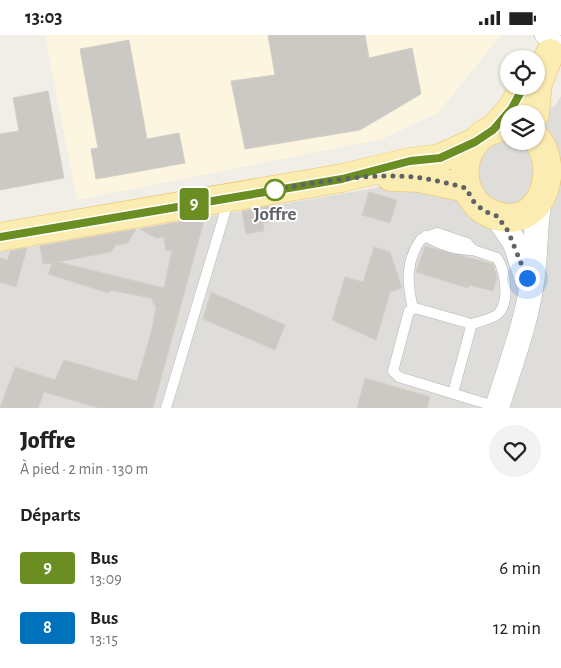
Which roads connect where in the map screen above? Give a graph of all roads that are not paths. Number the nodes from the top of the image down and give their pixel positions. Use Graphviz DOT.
graph roads {
  1 [pos="550,48"];
  2 [pos="519,95"];
  3 [pos="536,105"];
  4 [pos="492,133"];
  5 [pos="546,165"];
  6 [pos="342,179"];
  7 [pos="466,188"];
  8 [pos="229,198"];
  9 [pos="497,216"];
  10 [pos="0,237"];
  11 [pos="529,291"];
  12 [pos="413,309"];
  13 [pos="469,325"];
  14 [pos="453,393"];
  15 [pos="166,408"];
  16 [pos="497,408"];
  1 -- 3 [label="main road"];
  2 -- 4 [label="main road"];
  4 -- 6 [label="main road"];
  4 -- 7 [label="main road"];
  5 -- 9 [label="main road"];
  5 -- 11 [label="street"];
  6 -- 7 [label="main road"];
  6 -- 8 [label="main road"];
  7 -- 9 [label="main road"];
  8 -- 10 [label="main road"];
  8 -- 15 [label="lane"];
  9 -- 11 [label="street"];
  11 -- 16 [label="street"];
  12 -- 13 [label="lane"];
  12 -- 13 [label="lane"];
  12 -- 14 [label="lane"];
  13 -- 14 [label="lane"];
  14 -- 16 [label="lane"];
}
